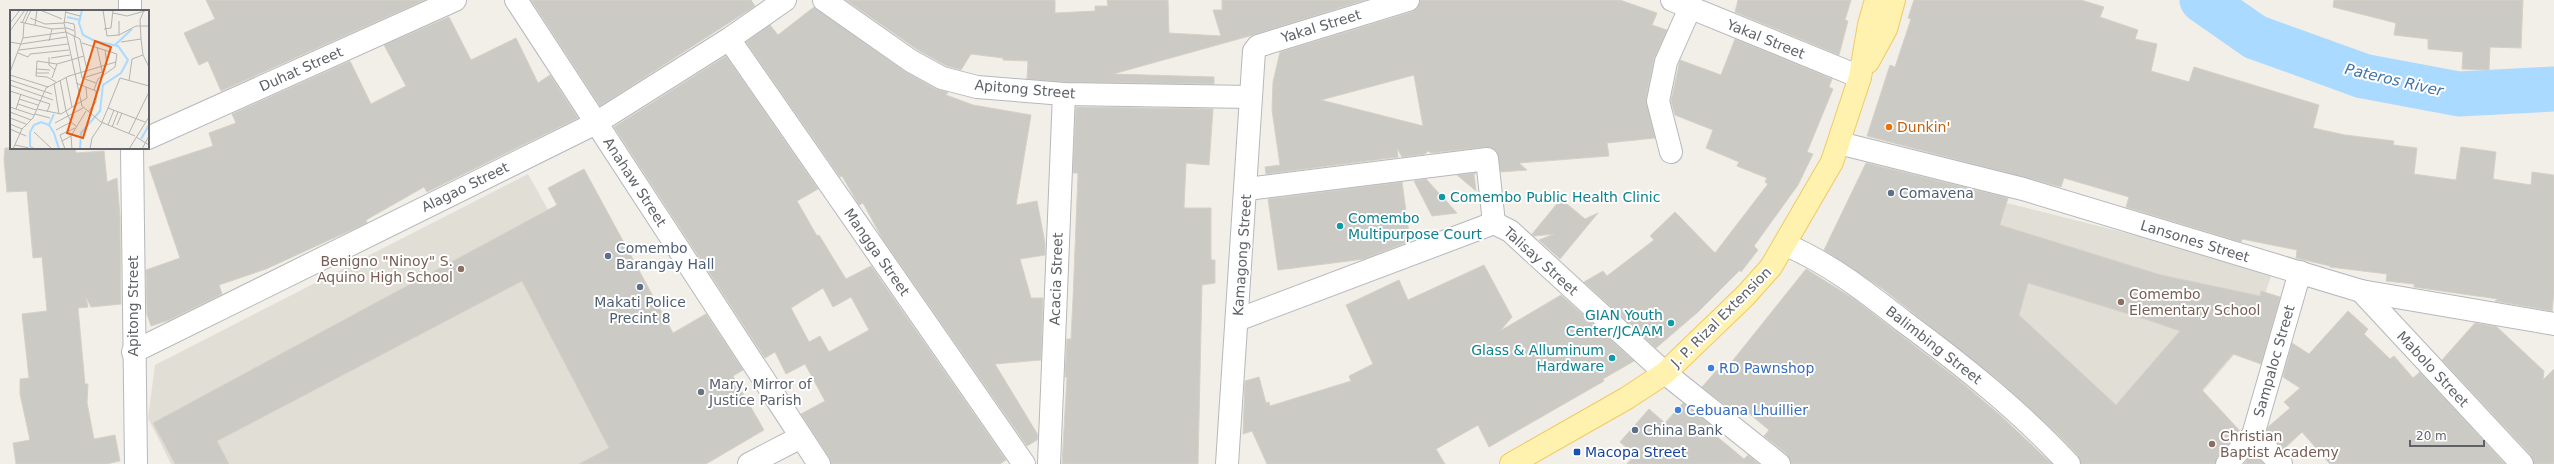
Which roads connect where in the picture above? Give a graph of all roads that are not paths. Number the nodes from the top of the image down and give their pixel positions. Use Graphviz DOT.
graph roads {
  1 [pos="455,0"];
  2 [pos="516,0"];
  3 [pos="785,0"];
  4 [pos="824,0"];
  5 [pos="1408,0"];
  6 [pos="1876,0"];
  7 [pos="1894,0"];
  8 [pos="1681,4"];
  9 [pos="729,40"];
  10 [pos="1258,46"];
  11 [pos="1860,77"];
  12 [pos="1064,94"];
  13 [pos="1251,97"];
  14 [pos="596,123"];
  15 [pos="149,138"];
  16 [pos="1839,143"];
  17 [pos="132,149"];
  18 [pos="1671,152"];
  19 [pos="1247,189"];
  20 [pos="1494,223"];
  21 [pos="1786,244"];
  22 [pos="2300,272"];
  23 [pos="2362,291"];
  24 [pos="1237,320"];
  25 [pos="2554,324"];
  26 [pos="133,352"];
  27 [pos="1665,373"];
  28 [pos="2253,435"];
  29 [pos="801,437"];
  30 [pos="136,464"];
  31 [pos="749,464"];
  32 [pos="819,464"];
  33 [pos="1024,464"];
  34 [pos="1049,464"];
  35 [pos="1227,464"];
  36 [pos="1511,464"];
  37 [pos="1779,464"];
  38 [pos="2068,464"];
  39 [pos="2227,464"];
  40 [pos="2281,464"];
  41 [pos="2522,464"];
  1 -- 15 [label="street, Duhat Street"];
  2 -- 14 [label="street, Anahaw Street"];
  3 -- 9 [label="street, Alagao Street"];
  4 -- 12 [label="street, Apitong Street"];
  5 -- 10 [label="street, Yakal Street"];
  6 -- 11 [label="main road"];
  7 -- 11 [label="main road"];
  8 -- 11 [label="street, Yakal Street"];
  8 -- 18 [label="street"];
  9 -- 14 [label="street, Alagao Street"];
  9 -- 33 [label="street, Mangga Street"];
  10 -- 13 [label="street, Kamagong Street"];
  11 -- 16 [label="main road, J. P. Rizal Extension"];
  12 -- 13 [label="street, Apitong Street"];
  12 -- 34 [label="street, Acacia Street"];
  13 -- 19 [label="street, Kamagong Street"];
  14 -- 26 [label="street, Alagao Street"];
  14 -- 29 [label="street, Anahaw Street"];
  16 -- 21 [label="main road, J. P. Rizal Extension"];
  16 -- 22 [label="street, Lansones Street"];
  17 -- 26 [label="street, Apitong Street"];
  19 -- 20 [label="street"];
  19 -- 24 [label="street, Kamagong Street"];
  20 -- 24 [label="street, Talisay Street"];
  20 -- 27 [label="street, Talisay Street"];
  21 -- 27 [label="main road, J. P. Rizal Extension"];
  21 -- 38 [label="street, Balimbing Street"];
  22 -- 23 [label="street, Lansones Street"];
  22 -- 28 [label="street, Sampaloc Street"];
  23 -- 25 [label="street, Lansones Street"];
  23 -- 41 [label="street, Mabolo Street"];
  24 -- 35 [label="street, Kamagong Street"];
  26 -- 30 [label="street, Apitong Street"];
  27 -- 36 [label="main road, J. P. Rizal Extension"];
  27 -- 37 [label="street"];
  28 -- 39 [label="street, Sampaloc Street"];
  28 -- 40 [label="street"];
  29 -- 31 [label="street"];
  29 -- 32 [label="street, Anahaw Street"];
}
